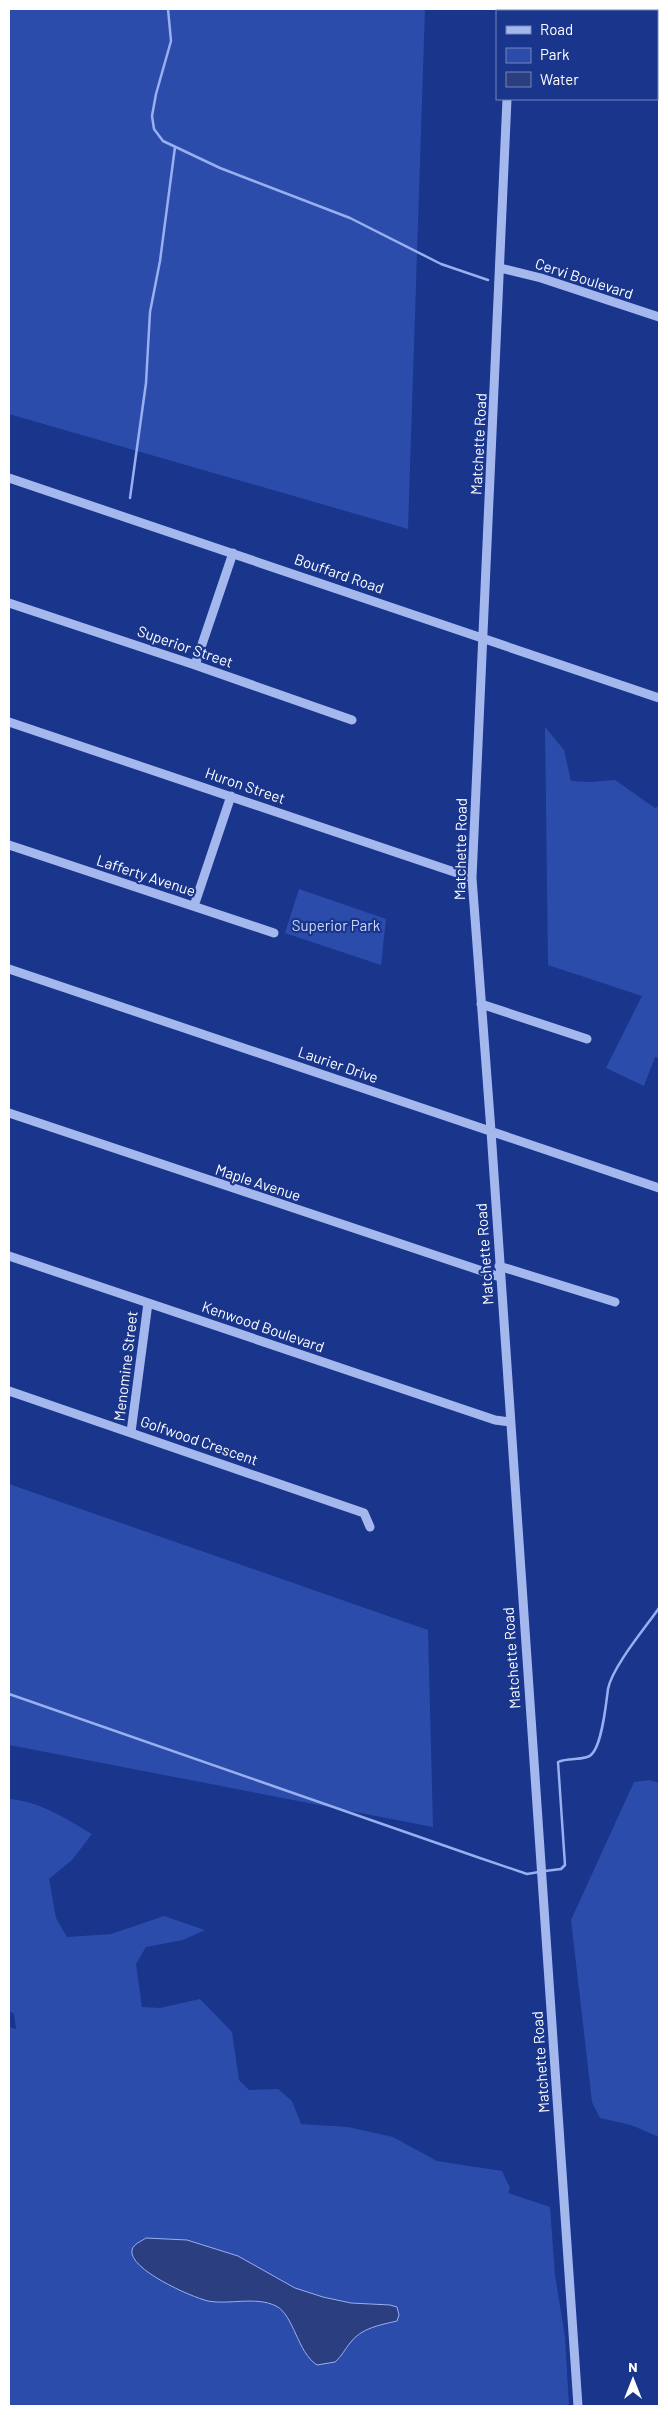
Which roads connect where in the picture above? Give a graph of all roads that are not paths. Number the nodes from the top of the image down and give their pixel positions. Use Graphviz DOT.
graph roads {
  1 [pos="507,100"];
  2 [pos="500,268"];
  3 [pos="659,317"];
  4 [pos="9,478"];
  5 [pos="233,553"];
  6 [pos="9,603"];
  7 [pos="484,638"];
  8 [pos="195,664"];
  9 [pos="659,698"];
  10 [pos="352,720"];
  11 [pos="9,722"];
  12 [pos="231,796"];
  13 [pos="9,845"];
  14 [pos="472,878"];
  15 [pos="194,906"];
  16 [pos="274,933"];
  17 [pos="9,969"];
  18 [pos="481,1004"];
  19 [pos="587,1039"];
  20 [pos="9,1113"];
  21 [pos="491,1131"];
  22 [pos="659,1188"];
  23 [pos="9,1256"];
  24 [pos="499,1266"];
  25 [pos="500,1277"];
  26 [pos="615,1302"];
  27 [pos="148,1303"];
  28 [pos="9,1392"];
  29 [pos="510,1422"];
  30 [pos="131,1432"];
  31 [pos="370,1527"];
  32 [pos="578,2406"];
  1 -- 2 [label="street, Matchette Road"];
  2 -- 3 [label="street, Cervi Boulevard"];
  2 -- 7 [label="street, Matchette Road"];
  4 -- 5 [label="street, Bouffard Road"];
  5 -- 7 [label="street, Bouffard Road"];
  5 -- 8 [label="street"];
  6 -- 8 [label="street, Superior Street"];
  7 -- 9 [label="street, Bouffard Road"];
  7 -- 14 [label="street, Matchette Road"];
  8 -- 10 [label="street, Superior Street"];
  11 -- 12 [label="street, Huron Street"];
  12 -- 14 [label="street, Huron Street"];
  12 -- 15 [label="street"];
  13 -- 15 [label="street, Lafferty Avenue"];
  14 -- 18 [label="street, Matchette Road"];
  15 -- 16 [label="street, Lafferty Avenue"];
  17 -- 21 [label="street, Laurier Drive"];
  18 -- 19 [label="street"];
  18 -- 21 [label="street, Matchette Road"];
  20 -- 25 [label="street, Maple Avenue"];
  21 -- 22 [label="street, Laurier Drive"];
  21 -- 24 [label="street, Matchette Road"];
  23 -- 27 [label="street, Kenwood Boulevard"];
  24 -- 25 [label="street, Matchette Road"];
  24 -- 26 [label="street"];
  25 -- 29 [label="street, Matchette Road"];
  27 -- 29 [label="street, Kenwood Boulevard"];
  27 -- 30 [label="street, Menomine Street"];
  28 -- 30 [label="street, Golfwood Crescent"];
  29 -- 32 [label="street, Matchette Road"];
  30 -- 31 [label="street, Golfwood Crescent"];
}
